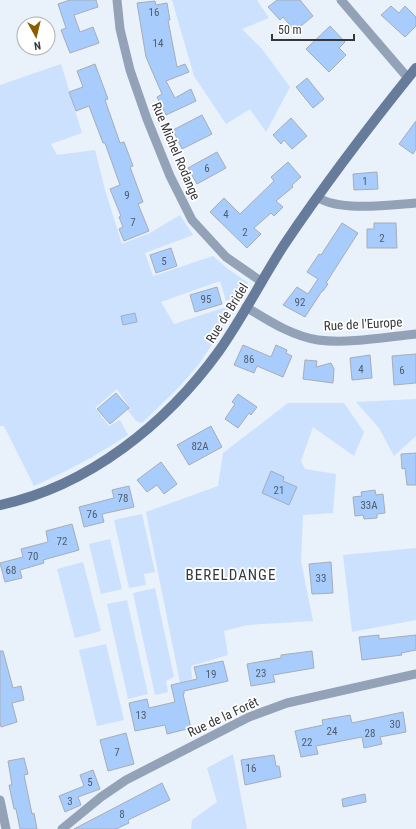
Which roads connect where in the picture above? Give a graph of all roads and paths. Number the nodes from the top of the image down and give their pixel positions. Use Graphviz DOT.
graph roads {
  1 [pos="117,0"];
  2 [pos="341,0"];
  3 [pos="416,68"];
  4 [pos="408,78"];
  5 [pos="317,197"];
  6 [pos="416,203"];
  7 [pos="262,282"];
  8 [pos="246,307"];
  9 [pos="416,334"];
  10 [pos="0,505"];
  11 [pos="416,674"];
  12 [pos="0,800"];
  13 [pos="6,829"];
  14 [pos="62,829"];
  1 -- 7 [label="street, Rue Michel Rodange"];
  2 -- 4 [label="street"];
  3 -- 4 [label="main road, Rue de Bridel"];
  4 -- 5 [label="main road, Rue de Bridel"];
  5 -- 6 [label="street"];
  5 -- 7 [label="main road, Rue de Bridel"];
  7 -- 8 [label="main road, Rue de Bridel"];
  8 -- 9 [label="street, Rue de l'Europe"];
  8 -- 10 [label="main road, Rue de Bridel"];
  11 -- 14 [label="street, Rue de la Forêt"];
  12 -- 13 [label="street"];
}
